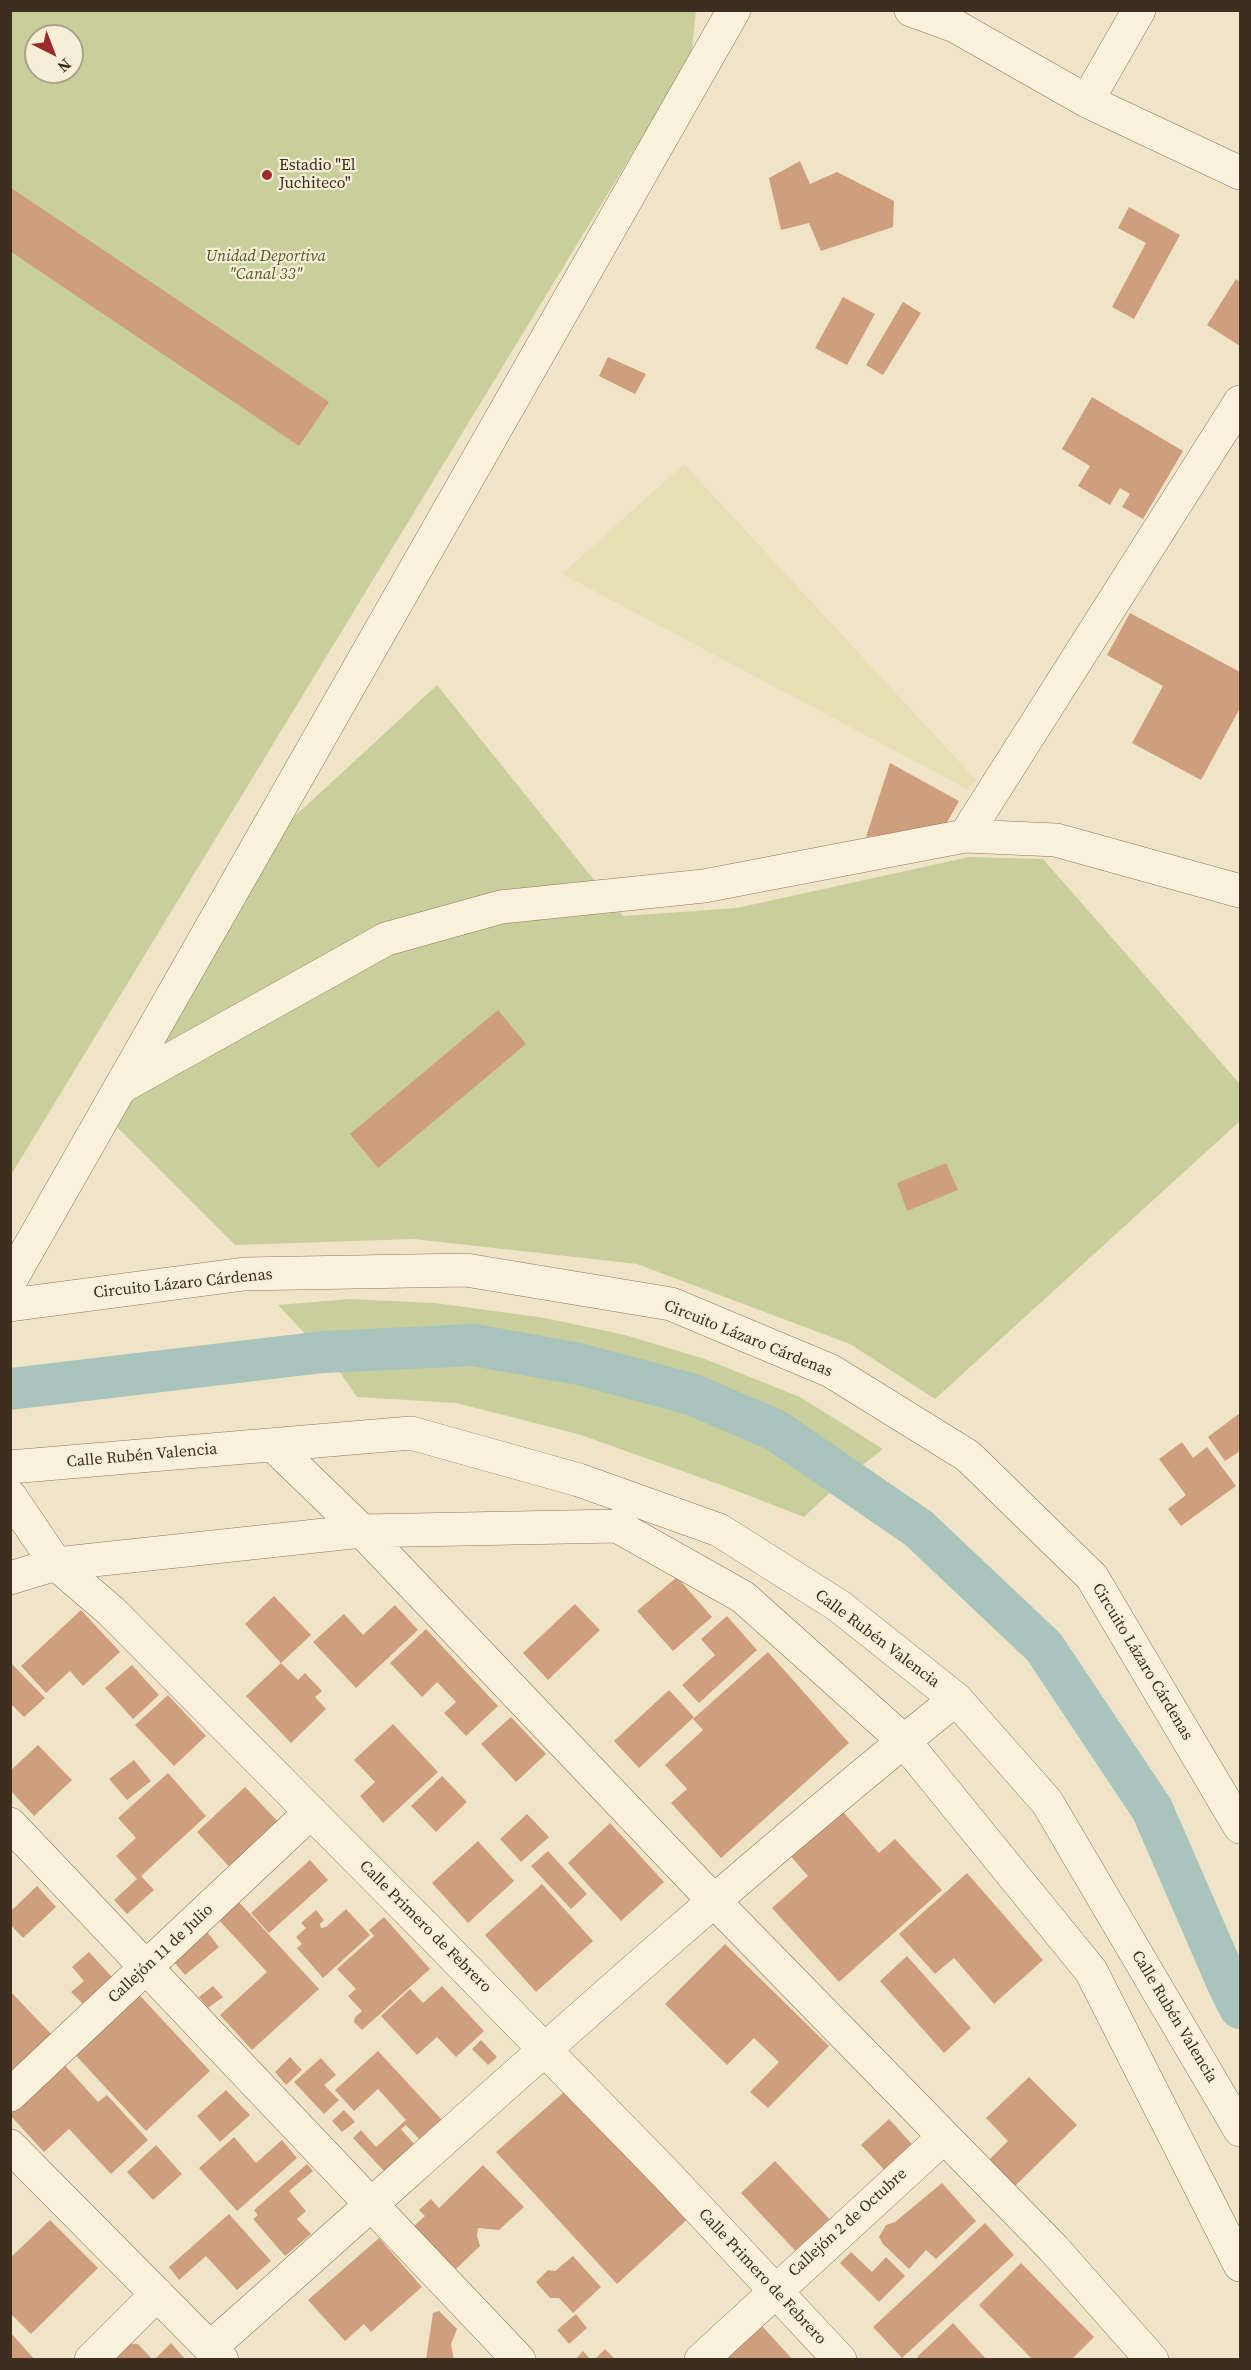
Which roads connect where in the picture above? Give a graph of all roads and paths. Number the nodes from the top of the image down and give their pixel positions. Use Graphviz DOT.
graph roads {
  1 [pos="734,10"];
  2 [pos="911,10"];
  3 [pos="1139,10"];
  4 [pos="1087,101"];
  5 [pos="1240,173"];
  6 [pos="1240,402"];
  7 [pos="965,836"];
  8 [pos="1240,891"];
  9 [pos="121,1087"];
  10 [pos="10,1281"];
  11 [pos="10,1305"];
  12 [pos="273,1445"];
  13 [pos="10,1467"];
  14 [pos="10,1496"];
  15 [pos="362,1531"];
  16 [pos="56,1564"];
  17 [pos="10,1578"];
  18 [pos="956,1699"];
  19 [pos="904,1741"];
  20 [pos="311,1812"];
  21 [pos="10,1824"];
  22 [pos="1240,1827"];
  23 [pos="714,1901"];
  24 [pos="147,1968"];
  25 [pos="544,2049"];
  26 [pos="10,2095"];
  27 [pos="1240,2130"];
  28 [pos="944,2137"];
  29 [pos="10,2146"];
  30 [pos="372,2205"];
  31 [pos="1240,2265"];
  32 [pos="775,2290"];
  33 [pos="157,2294"];
  34 [pos="217,2353"];
  35 [pos="91,2360"];
  36 [pos="519,2360"];
  37 [pos="701,2360"];
  38 [pos="840,2360"];
  39 [pos="1152,2360"];
  1 -- 9 [label="street"];
  2 -- 4 [label="street"];
  3 -- 4 [label="street"];
  4 -- 5 [label="street"];
  6 -- 7 [label="street"];
  7 -- 8 [label="street"];
  7 -- 9 [label="street"];
  9 -- 10 [label="street"];
  11 -- 22 [label="street, Circuito Lázaro Cárdenas"];
  12 -- 13 [label="street, Calle Rubén Valencia"];
  12 -- 15 [label="street"];
  12 -- 18 [label="street, Calle Rubén Valencia"];
  14 -- 16 [label="street, Calle Primero de Febrero"];
  15 -- 16 [label="street"];
  15 -- 19 [label="street"];
  15 -- 23 [label="street"];
  16 -- 17 [label="street"];
  16 -- 20 [label="street, Calle Primero de Febrero"];
  18 -- 19 [label="street"];
  18 -- 27 [label="street, Calle Rubén Valencia"];
  19 -- 23 [label="street"];
  19 -- 31 [label="street"];
  20 -- 24 [label="street, Callejón 11 de Julio"];
  20 -- 25 [label="street, Calle Primero de Febrero"];
  21 -- 24 [label="street"];
  23 -- 25 [label="street"];
  23 -- 28 [label="street"];
  24 -- 26 [label="street, Callejón 11 de Julio"];
  24 -- 30 [label="street"];
  25 -- 30 [label="street"];
  25 -- 32 [label="street, Calle Primero de Febrero"];
  28 -- 32 [label="street, Callejón 2 de Octubre"];
  28 -- 39 [label="street"];
  29 -- 33 [label="street"];
  30 -- 34 [label="street"];
  30 -- 36 [label="street"];
  32 -- 37 [label="street, Callejón 2 de Octubre"];
  32 -- 38 [label="street, Calle Primero de Febrero"];
  33 -- 34 [label="street"];
  33 -- 35 [label="street"];
}
